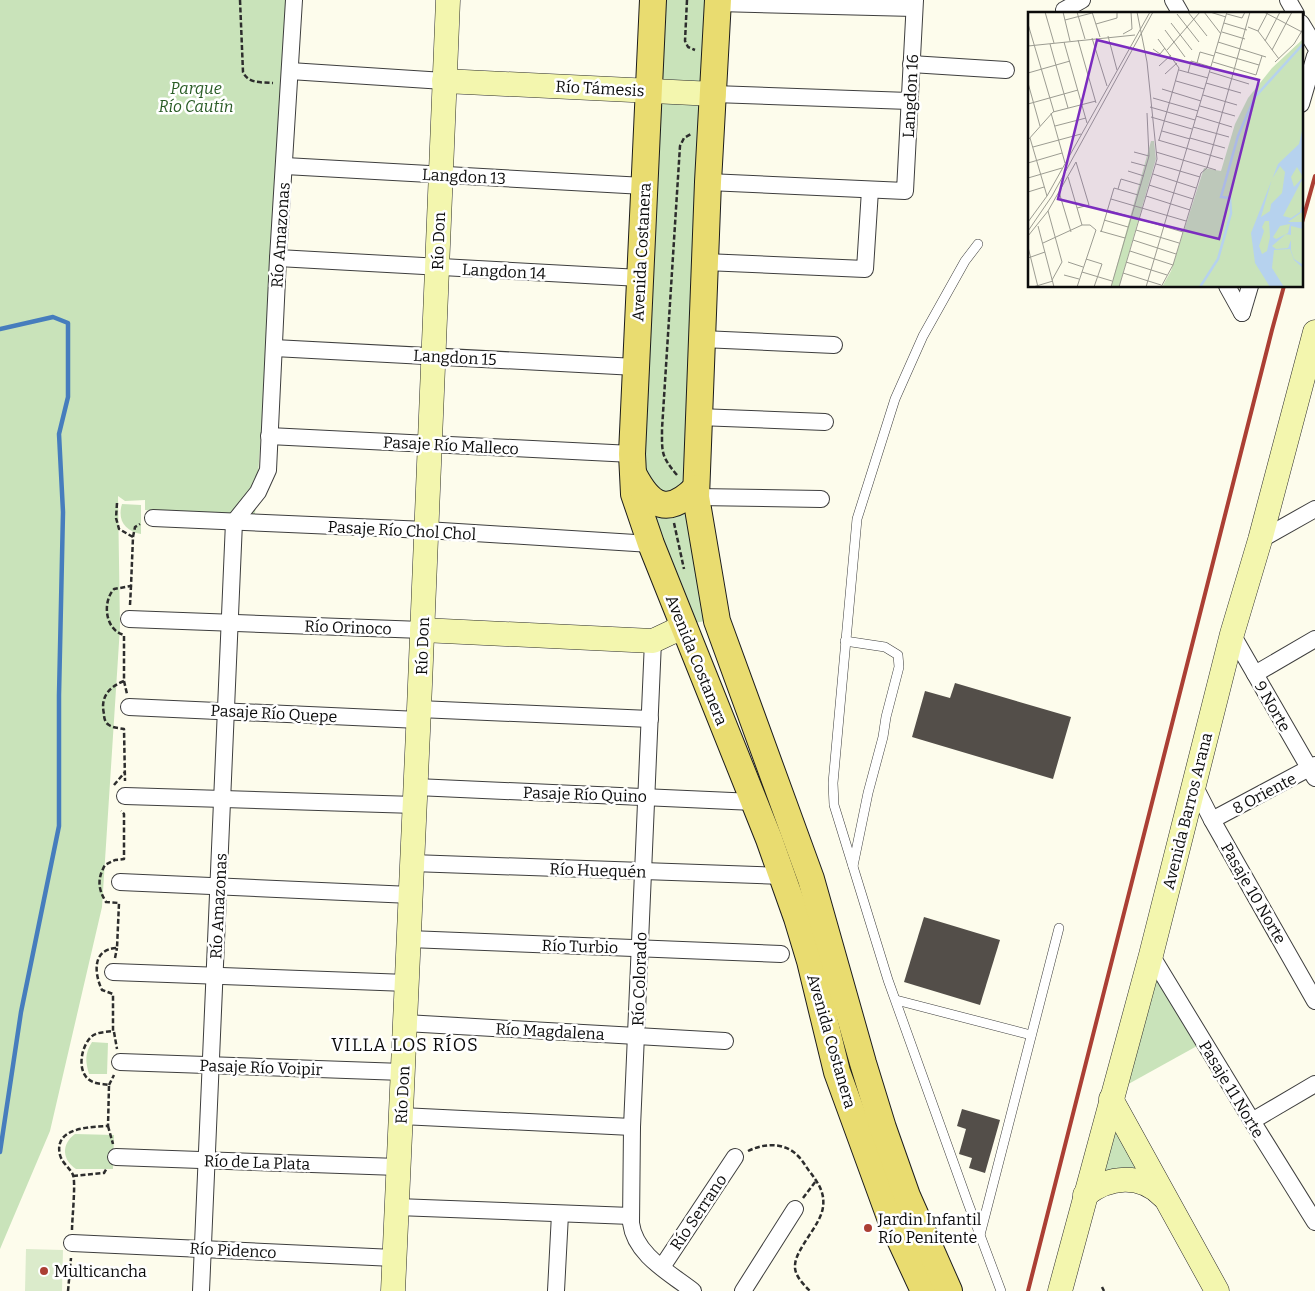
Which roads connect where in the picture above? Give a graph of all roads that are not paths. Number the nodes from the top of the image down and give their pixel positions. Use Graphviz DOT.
graph roads {
  1 [pos="294,0"];
  2 [pos="448,0"];
  3 [pos="653,0"];
  4 [pos="1082,0"];
  5 [pos="1173,0"];
  6 [pos="1288,0"];
  7 [pos="718,1"];
  8 [pos="914,4"];
  9 [pos="1066,12"];
  10 [pos="1180,12"];
  11 [pos="1295,12"];
  12 [pos="1302,25"];
  13 [pos="1315,46"];
  14 [pos="1315,56"];
  15 [pos="911,64"];
  16 [pos="1006,70"];
  17 [pos="290,71"];
  18 [pos="444,80"];
  19 [pos="648,91"];
  20 [pos="714,94"];
  21 [pos="909,101"];
  22 [pos="1302,101"];
  23 [pos="285,166"];
  24 [pos="440,174"];
  25 [pos="708,182"];
  26 [pos="644,186"];
  27 [pos="870,190"];
  28 [pos="978,244"];
  29 [pos="278,258"];
  30 [pos="705,262"];
  31 [pos="437,267"];
  32 [pos="640,278"];
  33 [pos="1228,288"];
  34 [pos="1249,288"];
  35 [pos="1315,332"];
  36 [pos="702,339"];
  37 [pos="834,346"];
  38 [pos="274,348"];
  39 [pos="433,356"];
  40 [pos="636,366"];
  41 [pos="698,417"];
  42 [pos="825,422"];
  43 [pos="269,436"];
  44 [pos="430,444"];
  45 [pos="632,463"];
  46 [pos="690,487"];
  47 [pos="822,499"];
  48 [pos="1315,509"];
  49 [pos="153,518"];
  50 [pos="234,522"];
  51 [pos="426,530"];
  52 [pos="1260,540"];
  53 [pos="651,544"];
  54 [pos="129,619"];
  55 [pos="229,622"];
  56 [pos="684,629"];
  57 [pos="422,630"];
  58 [pos="1232,634"];
  59 [pos="1315,639"];
  60 [pos="654,641"];
  61 [pos="845,641"];
  62 [pos="1255,674"];
  63 [pos="129,706"];
  64 [pos="226,711"];
  65 [pos="419,714"];
  66 [pos="650,719"];
  67 [pos="1313,771"];
  68 [pos="1194,785"];
  69 [pos="415,796"];
  70 [pos="648,796"];
  71 [pos="119,798"];
  72 [pos="222,799"];
  73 [pos="754,802"];
  74 [pos="1212,820"];
  75 [pos="412,863"];
  76 [pos="852,867"];
  77 [pos="644,871"];
  78 [pos="783,876"];
  79 [pos="120,882"];
  80 [pos="218,886"];
  81 [pos="411,895"];
  82 [pos="1059,928"];
  83 [pos="409,939"];
  84 [pos="640,949"];
  85 [pos="781,954"];
  86 [pos="1151,954"];
  87 [pos="113,972"];
  88 [pos="214,976"];
  89 [pos="407,983"];
  90 [pos="1314,996"];
  91 [pos="896,1000"];
  92 [pos="405,1023"];
  93 [pos="1031,1035"];
  94 [pos="637,1036"];
  95 [pos="725,1040"];
  96 [pos="120,1062"];
  97 [pos="210,1066"];
  98 [pos="403,1072"];
  99 [pos="1315,1084"];
  100 [pos="1111,1099"];
  101 [pos="401,1116"];
  102 [pos="1252,1121"];
  103 [pos="632,1127"];
  104 [pos="735,1156"];
  105 [pos="116,1157"];
  106 [pos="206,1160"];
  107 [pos="398,1167"];
  108 [pos="1085,1195"];
  109 [pos="1164,1198"];
  110 [pos="397,1206"];
  111 [pos="795,1208"];
  112 [pos="560,1214"];
  113 [pos="631,1216"];
  114 [pos="1315,1222"];
  115 [pos="980,1234"];
  116 [pos="72,1243"];
  117 [pos="202,1248"];
  118 [pos="394,1258"];
  119 [pos="662,1267"];
  120 [pos="200,1291"];
  121 [pos="393,1291"];
  122 [pos="556,1291"];
  123 [pos="693,1291"];
  124 [pos="743,1291"];
  125 [pos="924,1291"];
  126 [pos="949,1291"];
  127 [pos="1001,1291"];
  128 [pos="1060,1291"];
  129 [pos="1217,1291"];
  1 -- 17 [label="street, Río Amazonas"];
  2 -- 18 [label="street, Río Don"];
  3 -- 19 [label="main road, Avenida Costanera"];
  4 -- 9 [label="street"];
  5 -- 10 [label="street"];
  6 -- 11 [label="street"];
  7 -- 8 [label="street"];
  7 -- 20 [label="main road, Avenida Costanera"];
  8 -- 15 [label="street, Langdon 16"];
  12 -- 13 [label="street"];
  14 -- 22 [label="street"];
  15 -- 16 [label="street"];
  15 -- 21 [label="street, Langdon 16"];
  17 -- 18 [label="street, Río Támesis"];
  17 -- 23 [label="street, Río Amazonas"];
  18 -- 19 [label="street, Río Támesis"];
  18 -- 24 [label="street, Río Don"];
  19 -- 20 [label="street, Río Támesis"];
  19 -- 26 [label="main road, Avenida Costanera"];
  20 -- 21 [label="street, Río Támesis"];
  20 -- 25 [label="main road, Avenida Costanera"];
  21 -- 27 [label="street, Langdon 16"];
  23 -- 24 [label="street, Langdon 13"];
  23 -- 29 [label="street, Río Amazonas"];
  24 -- 26 [label="street, Langdon 13"];
  24 -- 31 [label="street, Río Don"];
  25 -- 27 [label="street"];
  25 -- 30 [label="main road, Avenida Costanera"];
  26 -- 32 [label="main road, Avenida Costanera"];
  27 -- 30 [label="street"];
  28 -- 61 [label="lane"];
  29 -- 31 [label="street, Langdon 14"];
  29 -- 38 [label="street, Río Amazonas"];
  30 -- 36 [label="main road, Avenida Costanera"];
  31 -- 32 [label="street, Langdon 14"];
  31 -- 39 [label="street, Río Don"];
  32 -- 40 [label="main road, Avenida Costanera"];
  33 -- 34 [label="street"];
  35 -- 52 [label="street, Avenida Barros Arana"];
  36 -- 37 [label="street"];
  36 -- 41 [label="main road, Avenida Costanera"];
  38 -- 39 [label="street, Langdon 15"];
  38 -- 43 [label="street, Río Amazonas"];
  39 -- 40 [label="street, Langdon 15"];
  39 -- 44 [label="street, Río Don"];
  40 -- 45 [label="main road, Avenida Costanera"];
  41 -- 42 [label="street"];
  41 -- 46 [label="main road, Avenida Costanera"];
  43 -- 44 [label="street, Pasaje Río Malleco"];
  43 -- 50 [label="street, Río Amazonas"];
  44 -- 45 [label="street, Pasaje Río Malleco"];
  44 -- 51 [label="street, Río Don"];
  45 -- 46 [label="main road"];
  45 -- 53 [label="main road, Avenida Costanera"];
  46 -- 47 [label="street"];
  46 -- 126 [label="main road, Avenida Costanera"];
  48 -- 52 [label="street"];
  49 -- 50 [label="street, Pasaje Río Chol Chol"];
  50 -- 51 [label="street, Pasaje Río Chol Chol"];
  50 -- 55 [label="street, Río Amazonas"];
  51 -- 53 [label="street, Pasaje Río Chol Chol"];
  51 -- 57 [label="street, Río Don"];
  52 -- 58 [label="street, Avenida Barros Arana"];
  53 -- 56 [label="main road, Avenida Costanera"];
  54 -- 55 [label="street, Río Orinoco"];
  55 -- 57 [label="street, Río Orinoco"];
  55 -- 64 [label="street, Río Amazonas"];
  56 -- 60 [label="street, Río Orinoco"];
  56 -- 73 [label="main road, Avenida Costanera"];
  57 -- 60 [label="street, Río Orinoco"];
  57 -- 65 [label="street, Río Don"];
  58 -- 62 [label="street, 9 Norte"];
  58 -- 68 [label="street, Avenida Barros Arana"];
  59 -- 62 [label="street"];
  60 -- 66 [label="street, Río Colorado"];
  61 -- 76 [label="lane"];
  61 -- 76 [label="lane"];
  62 -- 67 [label="street, 9 Norte"];
  63 -- 64 [label="street, Pasaje Río Quepe"];
  64 -- 65 [label="street, Pasaje Río Quepe"];
  64 -- 72 [label="street, Río Amazonas"];
  65 -- 66 [label="street, Pasaje Río Quepe"];
  65 -- 69 [label="street, Río Don"];
  66 -- 70 [label="street, Río Colorado"];
  67 -- 74 [label="street, 8 Oriente"];
  68 -- 74 [label="street, Pasaje 10 Norte"];
  68 -- 86 [label="street, Avenida Barros Arana"];
  69 -- 70 [label="street, Pasaje Río Quino"];
  69 -- 72 [label="street, Pasaje Río Quino"];
  69 -- 75 [label="street, Río Don"];
  70 -- 73 [label="street, Pasaje Río Quino"];
  70 -- 77 [label="street, Río Colorado"];
  71 -- 72 [label="street, Pasaje Río Quino"];
  72 -- 80 [label="street, Río Amazonas"];
  73 -- 78 [label="main road, Avenida Costanera"];
  74 -- 90 [label="street, Pasaje 10 Norte"];
  75 -- 77 [label="street, Río Huequén"];
  75 -- 81 [label="street, Río Don"];
  76 -- 91 [label="lane"];
  77 -- 78 [label="street, Río Huequén"];
  77 -- 84 [label="street, Río Colorado"];
  78 -- 125 [label="main road, Avenida Costanera"];
  79 -- 80 [label="street"];
  80 -- 81 [label="street"];
  80 -- 88 [label="street, Río Amazonas"];
  81 -- 83 [label="street, Río Don"];
  82 -- 93 [label="lane"];
  83 -- 84 [label="street, Río Turbio"];
  83 -- 89 [label="street, Río Don"];
  84 -- 85 [label="street, Río Turbio"];
  84 -- 94 [label="street, Río Colorado"];
  86 -- 100 [label="street, Avenida Barros Arana"];
  86 -- 102 [label="street, Pasaje 11 Norte"];
  87 -- 88 [label="street"];
  88 -- 89 [label="street"];
  88 -- 97 [label="street, Río Amazonas"];
  89 -- 92 [label="street, Río Don"];
  91 -- 93 [label="lane"];
  91 -- 115 [label="lane"];
  92 -- 94 [label="street, Río Magdalena"];
  92 -- 98 [label="street, Río Don"];
  93 -- 115 [label="lane"];
  94 -- 95 [label="street, Río Magdalena"];
  94 -- 103 [label="street, Río Colorado"];
  96 -- 97 [label="street, Pasaje Río Voipir"];
  97 -- 98 [label="street, Pasaje Río Voipir"];
  97 -- 106 [label="street, Río Amazonas"];
  98 -- 101 [label="street, Río Don"];
  99 -- 102 [label="street"];
  100 -- 108 [label="street, Avenida Barros Arana"];
  100 -- 109 [label="street"];
  101 -- 103 [label="street"];
  101 -- 107 [label="street, Río Don"];
  102 -- 114 [label="street, Pasaje 11 Norte"];
  103 -- 113 [label="street, Río Colorado"];
  104 -- 119 [label="street, Río Serrano"];
  105 -- 106 [label="street, Río de La Plata"];
  106 -- 107 [label="street, Río de La Plata"];
  106 -- 117 [label="street, Río Amazonas"];
  107 -- 110 [label="street, Río Don"];
  108 -- 109 [label="street"];
  108 -- 128 [label="street, Avenida Barros Arana"];
  109 -- 129 [label="street"];
  110 -- 112 [label="street"];
  110 -- 118 [label="street, Río Don"];
  111 -- 124 [label="street"];
  112 -- 113 [label="street"];
  112 -- 122 [label="street"];
  113 -- 119 [label="street, Río Colorado"];
  115 -- 127 [label="lane"];
  116 -- 117 [label="street, Río Pidenco"];
  117 -- 118 [label="street, Río Pidenco"];
  117 -- 120 [label="street, Río Amazonas"];
  118 -- 121 [label="street, Río Don"];
  119 -- 123 [label="street, Río Colorado"];
}
